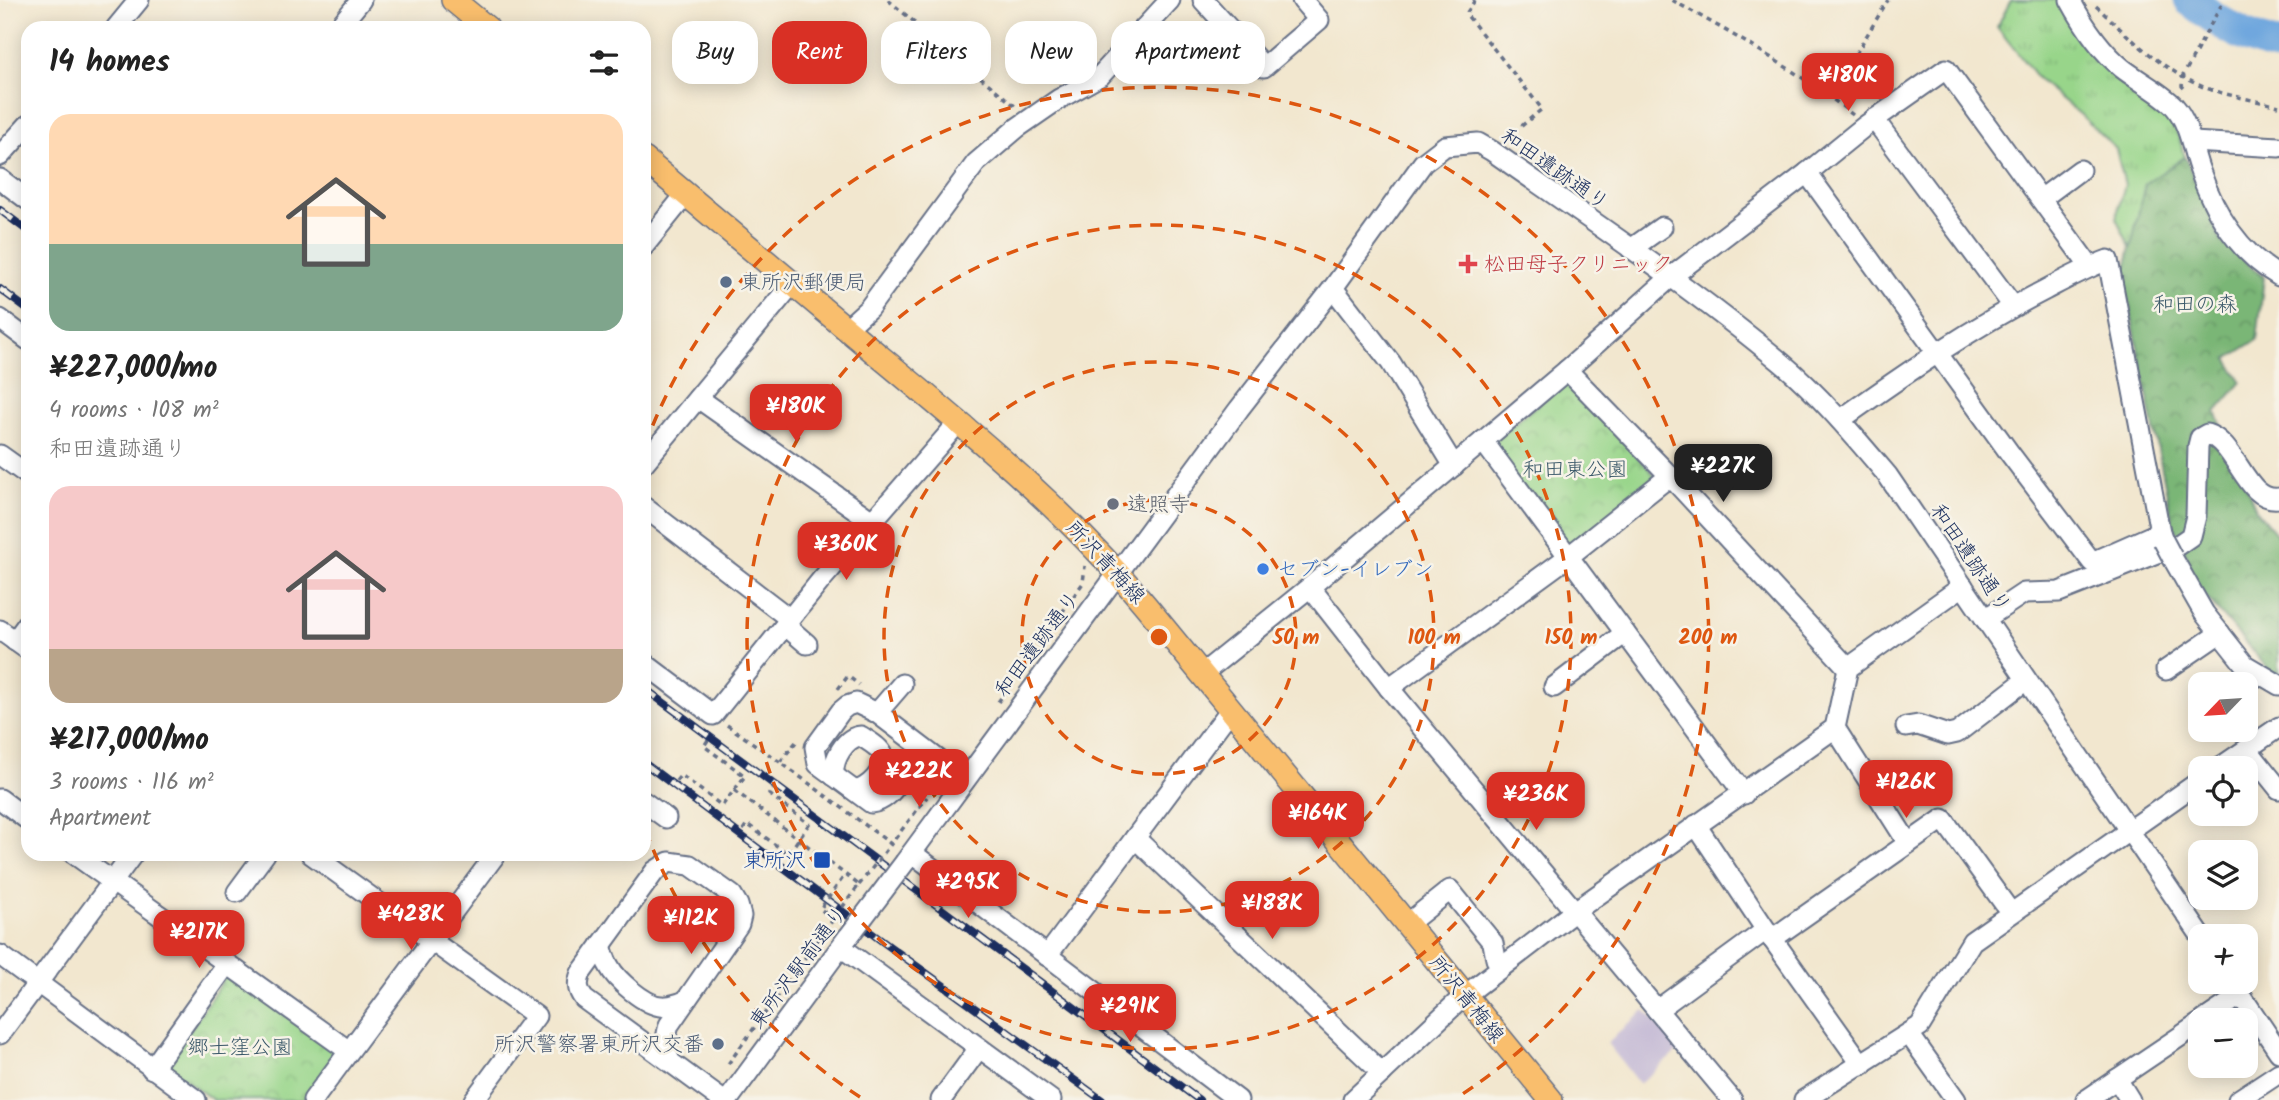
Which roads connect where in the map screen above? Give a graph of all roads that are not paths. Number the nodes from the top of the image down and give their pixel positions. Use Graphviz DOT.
graph roads {
  1 [pos="139,0"];
  2 [pos="361,0"];
  3 [pos="453,0"];
  4 [pos="1170,0"];
  5 [pos="1203,0"];
  6 [pos="1302,0"];
  7 [pos="2070,0"];
  8 [pos="122,21"];
  9 [pos="344,21"];
  10 [pos="478,21"];
  11 [pos="1870,122"];
  12 [pos="21,133"];
  13 [pos="2193,142"];
  14 [pos="2279,147"];
  15 [pos="0,156"];
  16 [pos="651,165"];
  17 [pos="2080,170"];
  18 [pos="1807,173"];
  19 [pos="0,178"];
  20 [pos="21,194"];
  21 [pos="686,194"];
  22 [pos="2041,199"];
  23 [pos="1662,226"];
  24 [pos="651,237"];
  25 [pos="1631,248"];
  26 [pos="2090,267"];
  27 [pos="2279,276"];
  28 [pos="1671,277"];
  29 [pos="792,284"];
  30 [pos="1333,288"];
  31 [pos="2013,306"];
  32 [pos="0,319"];
  33 [pos="846,329"];
  34 [pos="21,335"];
  35 [pos="1937,353"];
  36 [pos="1567,370"];
  37 [pos="698,398"];
  38 [pos="1840,420"];
  39 [pos="958,423"];
  40 [pos="1483,441"];
  41 [pos="0,455"];
  42 [pos="651,455"];
  43 [pos="1454,466"];
  44 [pos="21,470"];
  45 [pos="1670,476"];
  46 [pos="2279,498"];
  47 [pos="651,513"];
  48 [pos="872,521"];
  49 [pos="2165,543"];
  50 [pos="1568,557"];
  51 [pos="1119,573"];
  52 [pos="1963,586"];
  53 [pos="1310,587"];
  54 [pos="1986,619"];
  55 [pos="787,622"];
  56 [pos="1625,633"];
  57 [pos="2220,633"];
  58 [pos="807,644"];
  59 [pos="651,668"];
  60 [pos="1848,668"];
  61 [pos="2166,670"];
  62 [pos="1202,674"];
  63 [pos="2026,680"];
  64 [pos="902,684"];
  65 [pos="2279,685"];
  66 [pos="1554,687"];
  67 [pos="1389,688"];
  68 [pos="881,709"];
  69 [pos="1231,709"];
  70 [pos="1906,727"];
  71 [pos="2279,727"];
  72 [pos="1835,728"];
  73 [pos="2247,749"];
  74 [pos="2237,756"];
  75 [pos="949,767"];
  76 [pos="834,776"];
  77 [pos="965,780"];
  78 [pos="2279,789"];
  79 [pos="854,790"];
  80 [pos="2188,790"];
  81 [pos="1744,794"];
  82 [pos="0,799"];
  83 [pos="651,807"];
  84 [pos="21,815"];
  85 [pos="666,818"];
  86 [pos="1696,825"];
  87 [pos="2129,830"];
  88 [pos="1135,838"];
  89 [pos="1908,843"];
  90 [pos="909,857"];
  91 [pos="84,861"];
  92 [pos="128,861"];
  93 [pos="260,861"];
  94 [pos="321,861"];
  95 [pos="491,861"];
  96 [pos="112,882"];
  97 [pos="237,892"];
  98 [pos="1575,911"];
  99 [pos="2011,913"];
  100 [pos="2194,924"];
  101 [pos="1406,925"];
  102 [pos="1769,935"];
  103 [pos="430,941"];
  104 [pos="845,942"];
  105 [pos="601,946"];
  106 [pos="0,955"];
  107 [pos="1047,956"];
  108 [pos="226,965"];
  109 [pos="1502,967"];
  110 [pos="37,982"];
  111 [pos="2231,994"];
  112 [pos="2241,994"];
  113 [pos="1464,996"];
  114 [pos="683,1002"];
  115 [pos="2216,1008"];
  116 [pos="1657,1010"];
  117 [pos="2188,1031"];
  118 [pos="0,1034"];
  119 [pos="1909,1034"];
  120 [pos="979,1048"];
  121 [pos="349,1051"];
  122 [pos="2279,1052"];
  123 [pos="671,1063"];
  124 [pos="1861,1065"];
  125 [pos="152,1069"];
  126 [pos="1382,1073"];
  127 [pos="2279,1073"];
  128 [pos="2117,1079"];
  129 [pos="1807,1099"];
  130 [pos="196,1100"];
  131 [pos="313,1100"];
  132 [pos="474,1100"];
  133 [pos="722,1100"];
  134 [pos="728,1100"];
  135 [pos="941,1100"];
  136 [pos="1051,1100"];
  137 [pos="1238,1100"];
  138 [pos="1353,1100"];
  139 [pos="1551,1100"];
  140 [pos="1732,1100"];
  141 [pos="1956,1100"];
  142 [pos="2086,1100"];
  143 [pos="2130,1100"];
  144 [pos="2238,1100"];
  1 -- 8 [label="street"];
  2 -- 9 [label="street"];
  3 -- 10 [label="main road"];
  4 -- 33 [label="street"];
  5 -- 6 [label="street"];
  7 -- 13 [label="street"];
  11 -- 18 [label="street"];
  11 -- 22 [label="street"];
  11 -- 31 [label="street"];
  12 -- 15 [label="street"];
  13 -- 14 [label="street"];
  13 -- 27 [label="street"];
  16 -- 21 [label="main road, 所沢青梅線"];
  17 -- 22 [label="street"];
  18 -- 28 [label="street"];
  18 -- 35 [label="street"];
  19 -- 20 [label="street"];
  21 -- 24 [label="street"];
  21 -- 29 [label="main road, 所沢青梅線"];
  22 -- 26 [label="street"];
  23 -- 25 [label="street"];
  25 -- 28 [label="street, 和田遺跡通り"];
  25 -- 30 [label="street, 和田遺跡通り"];
  26 -- 31 [label="street"];
  26 -- 49 [label="street"];
  28 -- 36 [label="street"];
  28 -- 38 [label="street, 和田遺跡通り"];
  29 -- 33 [label="main road, 所沢青梅線"];
  29 -- 37 [label="street"];
  30 -- 43 [label="street"];
  30 -- 51 [label="street, 和田遺跡通り"];
  31 -- 35 [label="street"];
  32 -- 34 [label="street"];
  33 -- 39 [label="main road, 所沢青梅線"];
  35 -- 38 [label="street"];
  35 -- 49 [label="street"];
  36 -- 40 [label="street"];
  36 -- 45 [label="street"];
  37 -- 42 [label="street"];
  37 -- 48 [label="street"];
  38 -- 52 [label="street, 和田遺跡通り"];
  39 -- 48 [label="street"];
  39 -- 51 [label="main road, 所沢青梅線"];
  40 -- 43 [label="street"];
  40 -- 50 [label="street"];
  41 -- 44 [label="street"];
  43 -- 53 [label="street"];
  45 -- 50 [label="street"];
  45 -- 60 [label="street"];
  46 -- 54 [label="street"];
  47 -- 55 [label="street"];
  48 -- 55 [label="street"];
  49 -- 57 [label="street"];
  50 -- 56 [label="street"];
  50 -- 67 [label="street"];
  51 -- 62 [label="main road, 所沢青梅線"];
  51 -- 77 [label="street, 和田遺跡通り"];
  52 -- 54 [label="street, 和田遺跡通り"];
  52 -- 60 [label="street"];
  53 -- 62 [label="street"];
  53 -- 67 [label="street"];
  54 -- 63 [label="street, 和田遺跡通り"];
  55 -- 58 [label="street"];
  55 -- 59 [label="street"];
  56 -- 66 [label="street"];
  56 -- 81 [label="street"];
  57 -- 61 [label="street"];
  57 -- 65 [label="street"];
  60 -- 72 [label="street"];
  62 -- 69 [label="main road, 所沢青梅線"];
  63 -- 70 [label="street"];
  63 -- 87 [label="street, 和田遺跡通り"];
  64 -- 68 [label="street"];
  67 -- 98 [label="street"];
  68 -- 75 [label="street"];
  68 -- 76 [label="street"];
  69 -- 88 [label="street"];
  69 -- 101 [label="main road, 所沢青梅線"];
  71 -- 73 [label="street"];
  72 -- 81 [label="street"];
  72 -- 89 [label="street"];
  73 -- 74 [label="street"];
  73 -- 78 [label="street"];
  75 -- 77 [label="street"];
  75 -- 79 [label="street"];
  76 -- 79 [label="street"];
  76 -- 79 [label="street"];
  77 -- 90 [label="street, 和田遺跡通り"];
  80 -- 87 [label="street"];
  81 -- 86 [label="street"];
  82 -- 84 [label="street"];
  83 -- 85 [label="street"];
  86 -- 98 [label="street"];
  86 -- 102 [label="street"];
  87 -- 99 [label="street"];
  87 -- 100 [label="street, 和田遺跡通り"];
  88 -- 107 [label="street"];
  88 -- 126 [label="street"];
  89 -- 99 [label="street"];
  89 -- 102 [label="street"];
  90 -- 104 [label="street, 東所沢駅前通り, bridge"];
  90 -- 107 [label="street"];
  91 -- 96 [label="street"];
  92 -- 96 [label="street"];
  93 -- 97 [label="street"];
  94 -- 103 [label="street"];
  95 -- 103 [label="street"];
  96 -- 108 [label="street"];
  96 -- 110 [label="street"];
  98 -- 109 [label="street"];
  98 -- 116 [label="street"];
  99 -- 119 [label="street"];
  101 -- 109 [label="street"];
  101 -- 113 [label="main road, 所沢青梅線"];
  102 -- 116 [label="street"];
  102 -- 124 [label="street"];
  103 -- 121 [label="street"];
  103 -- 132 [label="street"];
  104 -- 120 [label="street"];
  104 -- 134 [label="street, 東所沢駅前通り"];
  105 -- 114 [label="street"];
  105 -- 114 [label="street"];
  105 -- 123 [label="street"];
  106 -- 110 [label="street"];
  107 -- 137 [label="street"];
  108 -- 121 [label="street"];
  108 -- 125 [label="street"];
  109 -- 113 [label="street"];
  110 -- 118 [label="street"];
  110 -- 125 [label="street"];
  111 -- 115 [label="street"];
  112 -- 122 [label="street"];
  113 -- 126 [label="street"];
  113 -- 139 [label="main road, 所沢青梅線"];
  114 -- 123 [label="street"];
  116 -- 140 [label="street"];
  117 -- 128 [label="street"];
  119 -- 124 [label="street"];
  119 -- 141 [label="street"];
  120 -- 135 [label="street"];
  120 -- 136 [label="street"];
  121 -- 131 [label="street"];
  123 -- 133 [label="street"];
  124 -- 129 [label="street"];
  125 -- 130 [label="street"];
  126 -- 138 [label="street"];
  127 -- 144 [label="street"];
  128 -- 142 [label="street"];
  128 -- 143 [label="street"];
}
